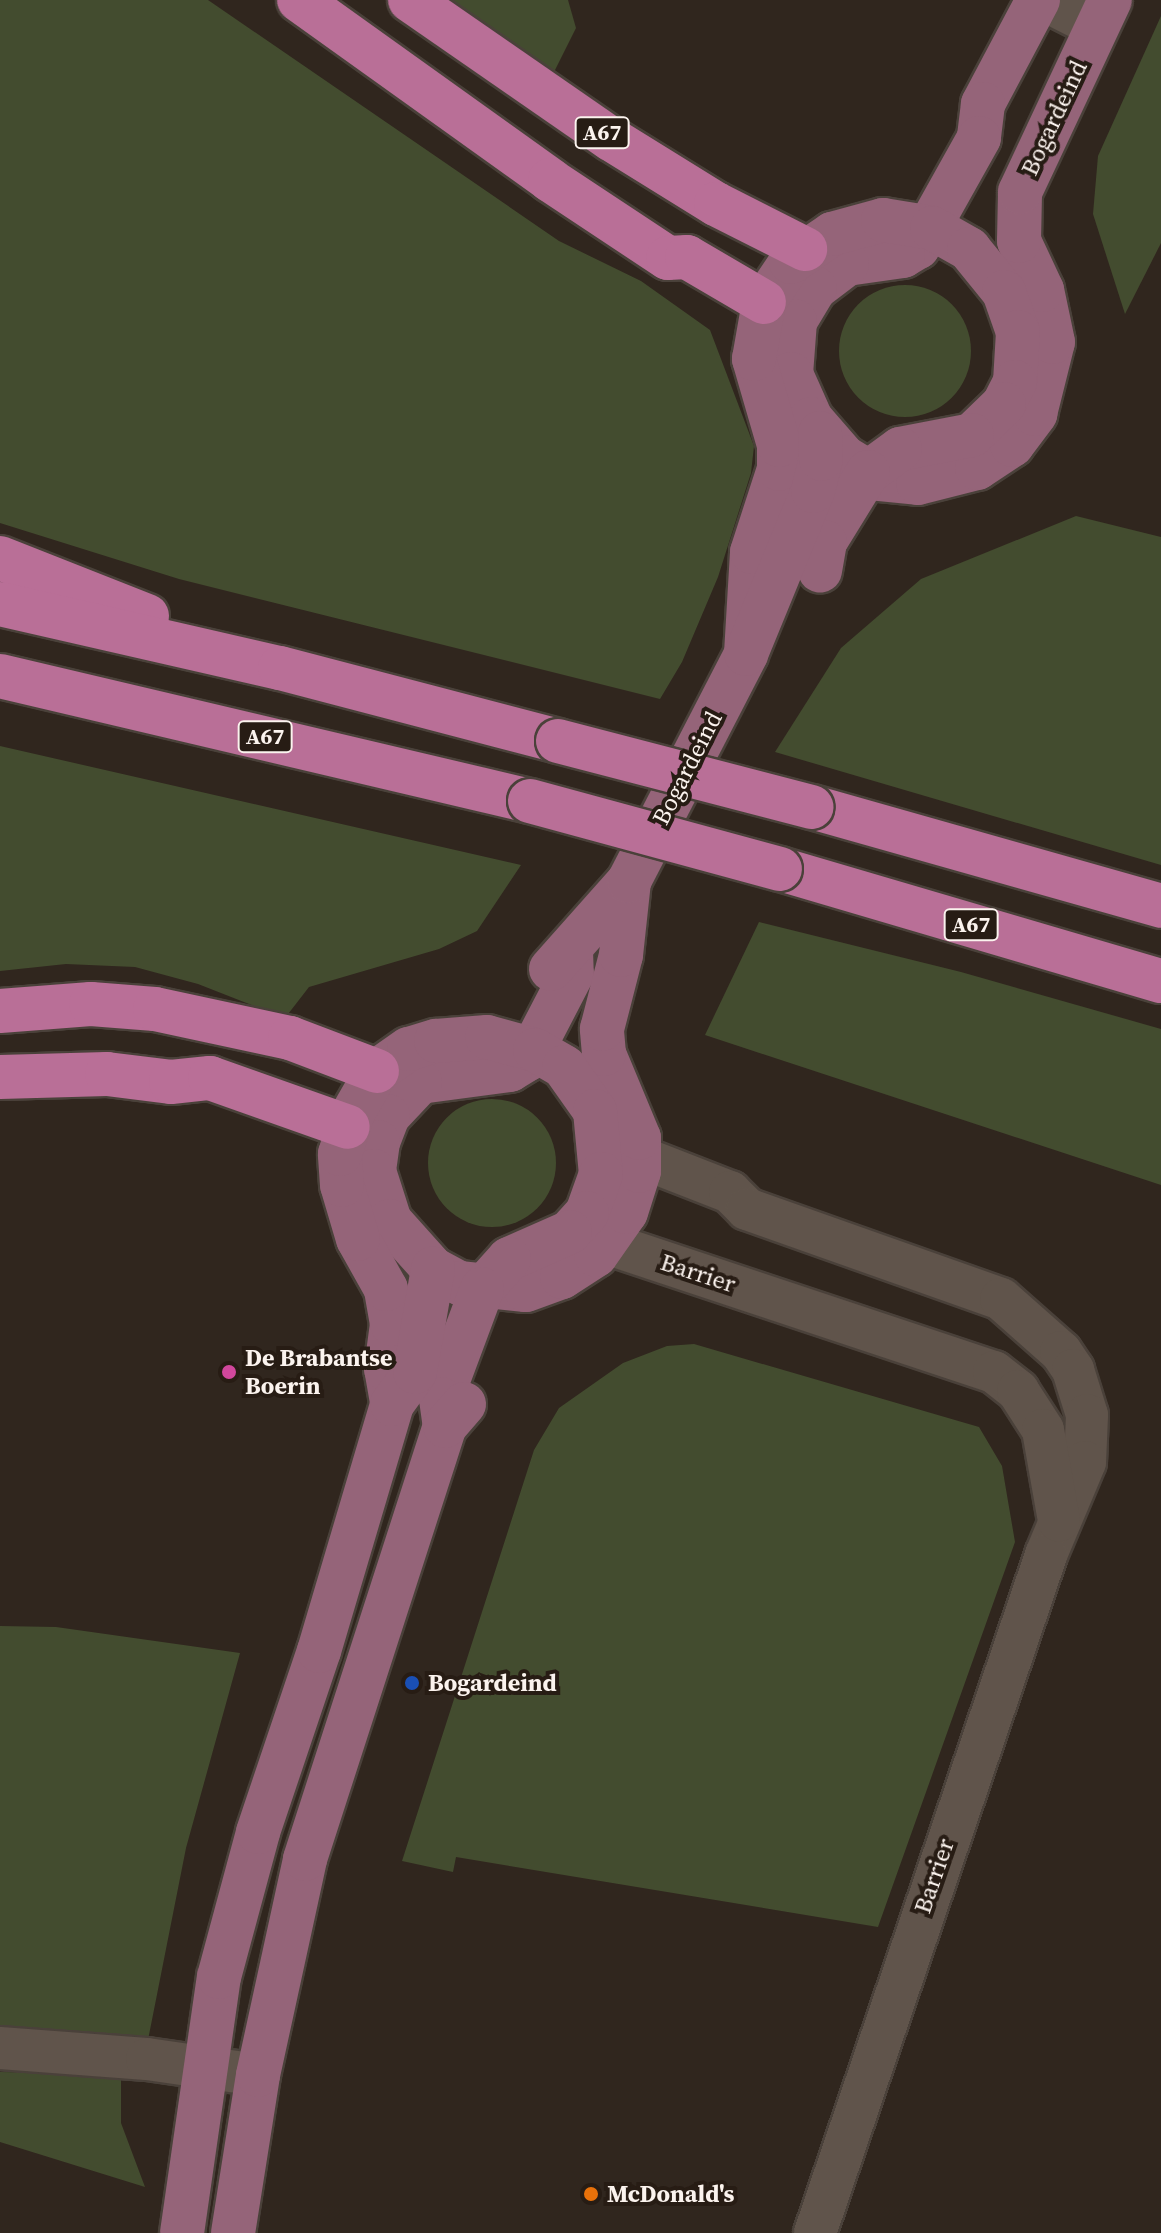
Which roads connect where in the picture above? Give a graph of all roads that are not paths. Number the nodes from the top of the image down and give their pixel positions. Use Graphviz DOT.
graph roads {
  1 [pos="299,0"];
  2 [pos="410,0"];
  3 [pos="1041,0"];
  4 [pos="1103,14"];
  5 [pos="918,225"];
  6 [pos="805,249"];
  7 [pos="772,317"];
  8 [pos="1025,398"];
  9 [pos="820,433"];
  10 [pos="882,478"];
  11 [pos="0,558"];
  12 [pos="0,604"];
  13 [pos="746,654"];
  14 [pos="280,668"];
  15 [pos="0,676"];
  16 [pos="629,881"];
  17 [pos="1161,906"];
  18 [pos="1161,981"];
  19 [pos="0,1011"];
  20 [pos="522,1046"];
  21 [pos="377,1071"];
  22 [pos="0,1077"];
  23 [pos="355,1141"];
  24 [pos="625,1172"];
  25 [pos="606,1243"];
  26 [pos="433,1269"];
  27 [pos="498,1290"];
  28 [pos="392,1404"];
  29 [pos="1059,1521"];
  30 [pos="0,2048"];
  31 [pos="204,2067"];
  32 [pos="258,2075"];
  33 [pos="182,2233"];
  34 [pos="233,2233"];
  35 [pos="815,2233"];
  1 -- 7 [label="highway"];
  2 -- 6 [label="highway, A67"];
  3 -- 4 [label="street"];
  3 -- 5 [label="main road"];
  4 -- 8 [label="main road, Bogardeind"];
  5 -- 6 [label="main road"];
  5 -- 7 [label="main road"];
  5 -- 8 [label="main road"];
  6 -- 7 [label="main road"];
  7 -- 9 [label="main road"];
  7 -- 13 [label="main road, Bogardeind"];
  8 -- 10 [label="main road"];
  9 -- 10 [label="main road"];
  9 -- 13 [label="main road, Bogardeind"];
  10 -- 13 [label="main road, Bogardeind"];
  11 -- 14 [label="highway"];
  12 -- 14 [label="highway"];
  13 -- 16 [label="main road, Bogardeind"];
  14 -- 17 [label="highway, bridge"];
  15 -- 18 [label="highway, A67, bridge"];
  16 -- 20 [label="main road, Bogardeind"];
  16 -- 24 [label="main road, Bogardeind"];
  19 -- 21 [label="highway"];
  20 -- 21 [label="main road"];
  20 -- 23 [label="main road"];
  20 -- 24 [label="main road"];
  21 -- 23 [label="main road"];
  22 -- 23 [label="highway"];
  23 -- 26 [label="main road"];
  23 -- 28 [label="main road"];
  24 -- 25 [label="main road"];
  24 -- 27 [label="main road"];
  24 -- 29 [label="street, Barrier"];
  25 -- 27 [label="main road"];
  25 -- 29 [label="street, Barrier"];
  26 -- 27 [label="main road"];
  26 -- 28 [label="main road"];
  27 -- 32 [label="main road"];
  28 -- 31 [label="main road"];
  29 -- 35 [label="street, Barrier"];
  30 -- 31 [label="street"];
  31 -- 32 [label="street"];
  31 -- 33 [label="main road"];
  32 -- 34 [label="main road"];
}
